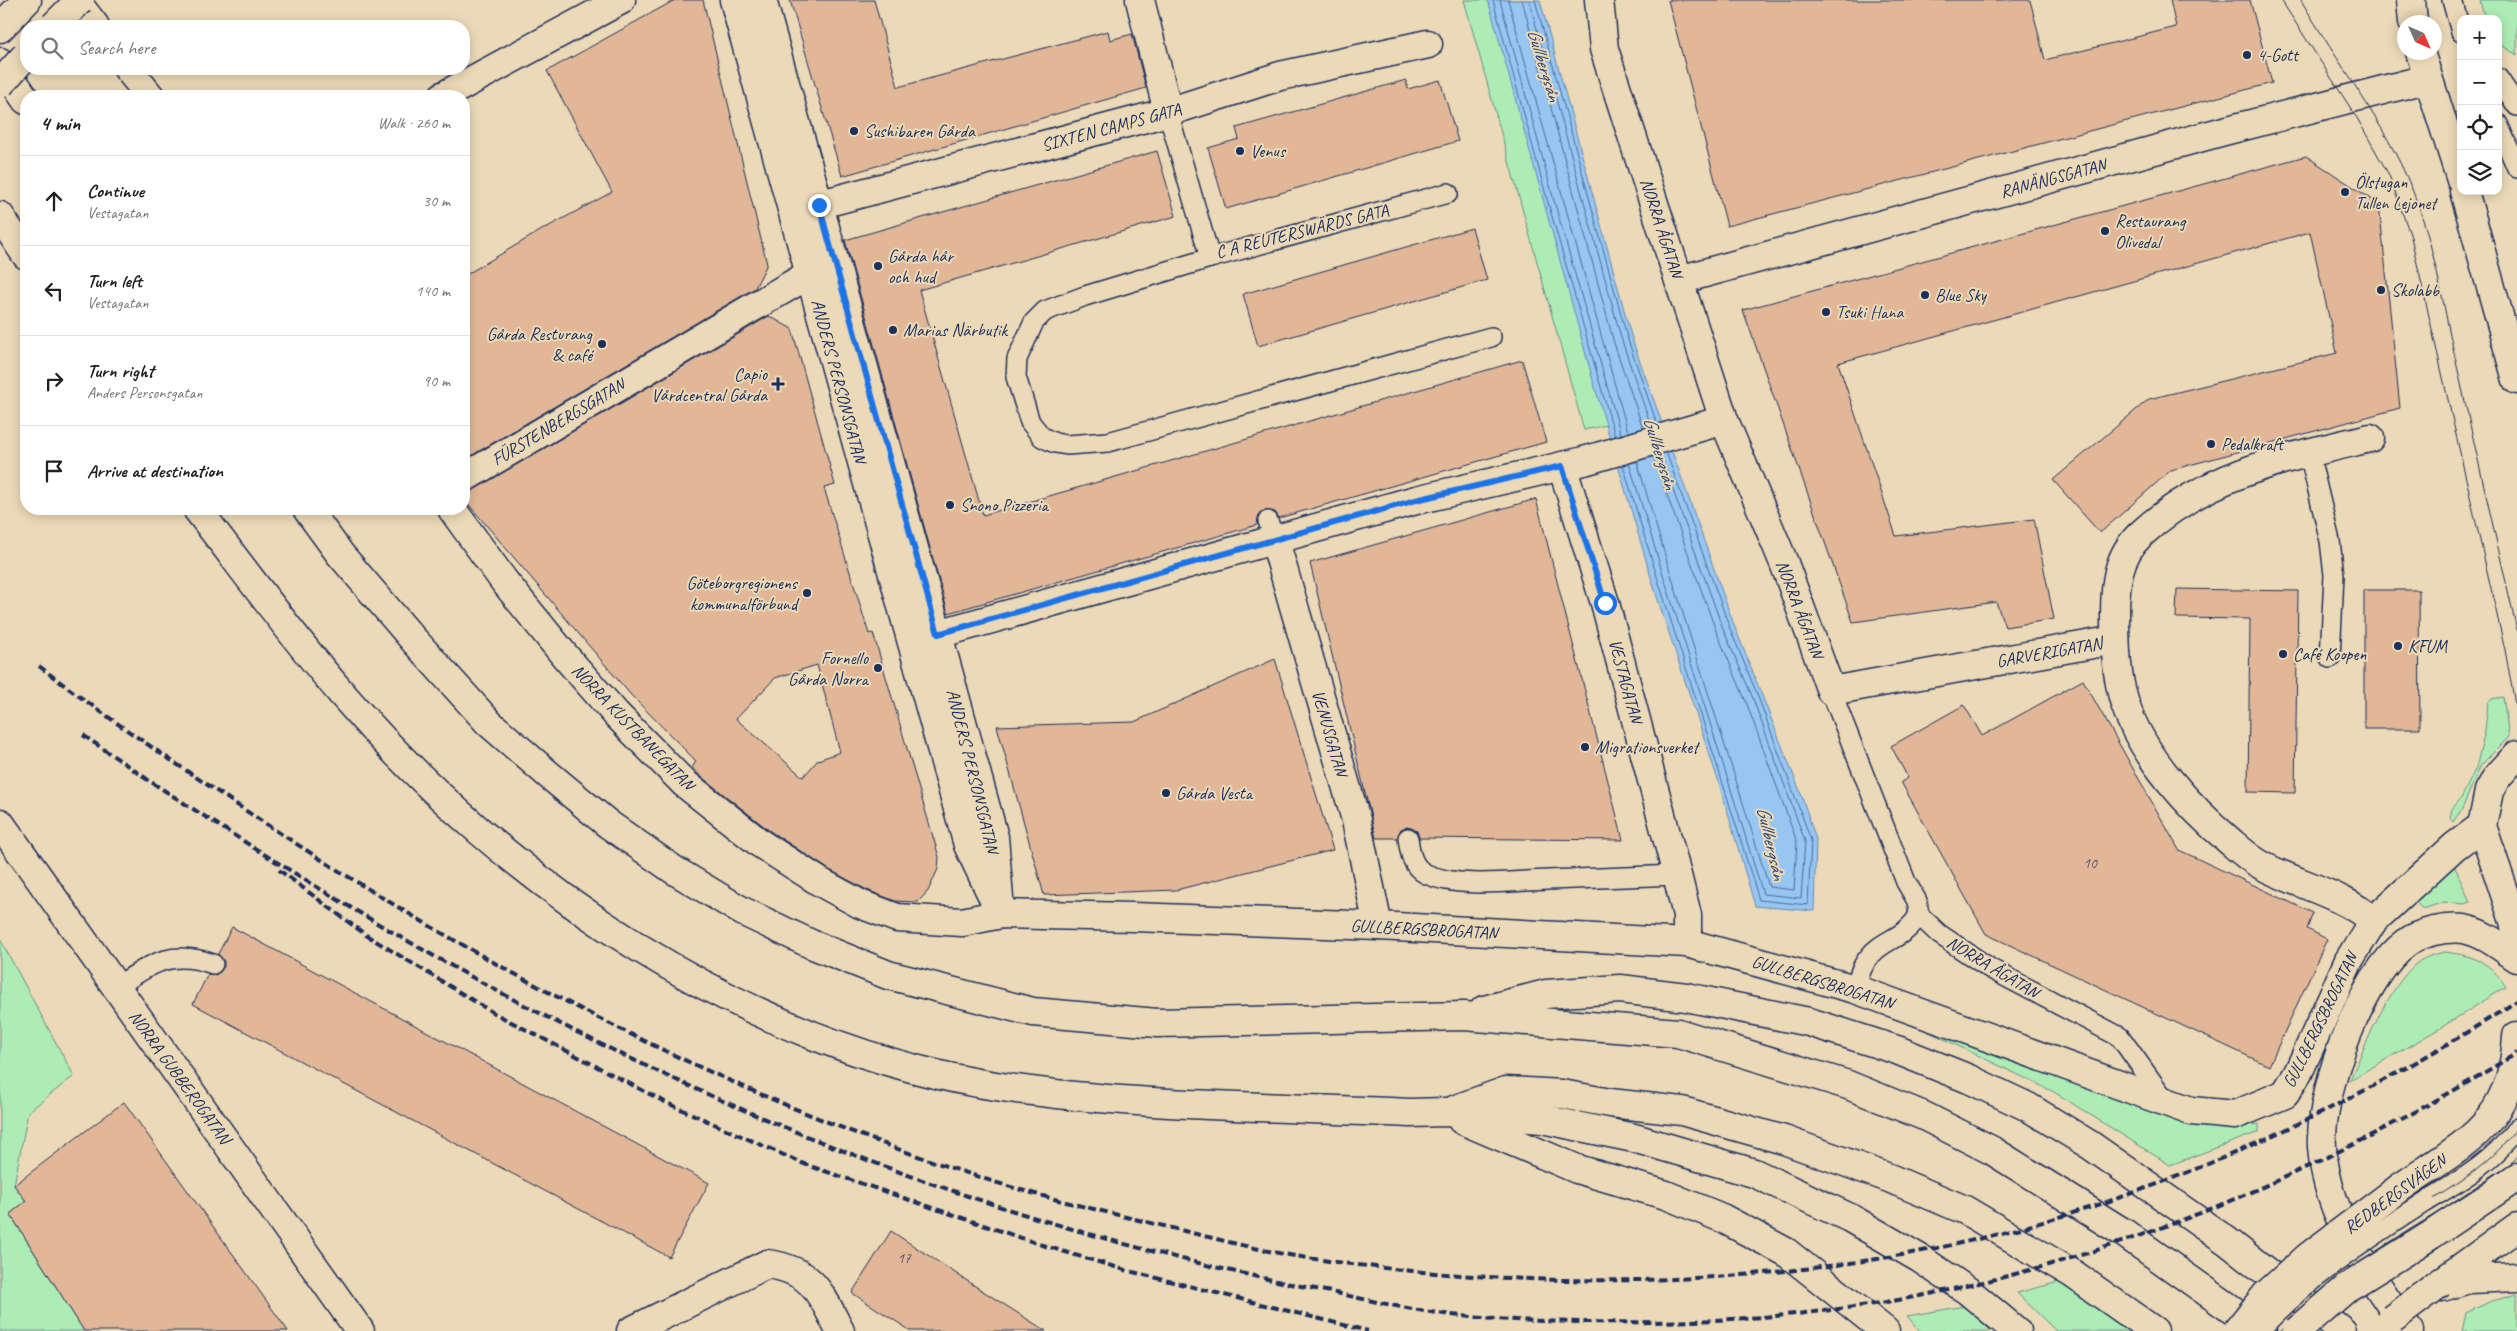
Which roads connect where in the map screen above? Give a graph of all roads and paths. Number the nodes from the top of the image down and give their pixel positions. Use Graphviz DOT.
graph roads {
  1 [pos="27,0"];
  2 [pos="75,0"];
  3 [pos="80,0"];
  4 [pos="621,0"];
  5 [pos="734,0"];
  6 [pos="762,0"];
  7 [pos="1140,0"];
  8 [pos="1599,0"];
  9 [pos="2411,0"];
  10 [pos="2452,0"];
  11 [pos="2413,15"];
  12 [pos="2457,18"];
  13 [pos="60,20"];
  14 [pos="91,20"];
  15 [pos="0,28"];
  16 [pos="1428,44"];
  17 [pos="2422,60"];
  18 [pos="0,62"];
  19 [pos="20,62"];
  20 [pos="133,75"];
  21 [pos="2426,79"];
  22 [pos="0,84"];
  23 [pos="2502,84"];
  24 [pos="145,90"];
  25 [pos="454,90"];
  26 [pos="20,91"];
  27 [pos="2517,106"];
  28 [pos="1168,112"];
  29 [pos="2502,133"];
  30 [pos="2457,168"];
  31 [pos="2517,168"];
  32 [pos="1448,193"];
  33 [pos="2465,195"];
  34 [pos="806,208"];
  35 [pos="0,216"];
  36 [pos="20,246"];
  37 [pos="1210,258"];
  38 [pos="836,265"];
  39 [pos="810,274"];
  40 [pos="1680,280"];
  41 [pos="1491,337"];
  42 [pos="2517,380"];
  43 [pos="1724,420"];
  44 [pos="2370,438"];
  45 [pos="2309,453"];
  46 [pos="1562,466"];
  47 [pos="470,474"];
  48 [pos="202,515"];
  49 [pos="311,515"];
  50 [pos="456,515"];
  51 [pos="1271,531"];
  52 [pos="938,634"];
  53 [pos="2115,640"];
  54 [pos="911,641"];
  55 [pos="2330,658"];
  56 [pos="1831,691"];
  57 [pos="2517,755"];
  58 [pos="0,823"];
  59 [pos="2482,826"];
  60 [pos="1408,838"];
  61 [pos="1678,875"];
  62 [pos="1001,914"];
  63 [pos="1919,915"];
  64 [pos="2373,921"];
  65 [pos="1378,926"];
  66 [pos="2517,936"];
  67 [pos="1687,943"];
  68 [pos="2517,958"];
  69 [pos="213,964"];
  70 [pos="116,987"];
  71 [pos="1855,989"];
  72 [pos="1464,1016"];
  73 [pos="2517,1036"];
  74 [pos="2165,1100"];
  75 [pos="1445,1112"];
  76 [pos="2517,1128"];
  77 [pos="2517,1177"];
  78 [pos="2410,1181"];
  79 [pos="2517,1227"];
  80 [pos="2321,1272"];
  81 [pos="2517,1276"];
  82 [pos="2440,1286"];
  83 [pos="2348,1287"];
  84 [pos="2207,1292"];
  85 [pos="2395,1327"];
  86 [pos="360,1331"];
  87 [pos="631,1331"];
  88 [pos="840,1331"];
  89 [pos="1885,1331"];
  90 [pos="2016,1331"];
  91 [pos="2154,1331"];
  92 [pos="2237,1331"];
  93 [pos="2249,1331"];
  94 [pos="2260,1331"];
  95 [pos="2281,1331"];
  96 [pos="2298,1331"];
  97 [pos="2342,1331"];
  1 -- 15 [label="main road"];
  2 -- 14 [label="main road"];
  3 -- 13 [label="main road, bridge"];
  4 -- 25 [label="main road"];
  5 -- 34 [label="main road, ANDERS PERSONSGATAN"];
  6 -- 34 [label="main road, ANDERS PERSONSGATAN"];
  7 -- 28 [label="main road, C A REUTERSWÄRDS GATA"];
  8 -- 40 [label="main road, NORRA ÅGATAN"];
  9 -- 11 [label="main road"];
  10 -- 12 [label="lane"];
  16 -- 28 [label="main road, SIXTEN CAMPS GATA"];
  17 -- 21 [label="main road"];
  18 -- 26 [label="main road"];
  19 -- 22 [label="main road, bridge"];
  20 -- 24 [label="main road"];
  21 -- 30 [label="main road"];
  21 -- 40 [label="main road, RANÄNGSGATAN"];
  23 -- 27 [label="lane"];
  28 -- 34 [label="main road, SIXTEN CAMPS GATA"];
  28 -- 37 [label="lane, C A REUTERSWÄRDS GATA"];
  29 -- 31 [label="lane"];
  32 -- 37 [label="lane, C A REUTERSWÄRDS GATA"];
  33 -- 42 [label="main road"];
  34 -- 38 [label="main road, ANDERS PERSONSGATAN"];
  34 -- 39 [label="main road, ANDERS PERSONSGATAN"];
  35 -- 36 [label="main road"];
  37 -- 41 [label="lane"];
  38 -- 39 [label="main road, FÜRSTENBERGSGATAN"];
  38 -- 52 [label="main road, ANDERS PERSONSGATAN"];
  39 -- 47 [label="main road, FÜRSTENBERGSGATAN"];
  39 -- 54 [label="main road, ANDERS PERSONSGATAN"];
  40 -- 43 [label="main road, NORRA ÅGATAN"];
  43 -- 46 [label="main road"];
  43 -- 56 [label="main road, NORRA ÅGATAN"];
  44 -- 45 [label="main road, GARVERIGATAN"];
  45 -- 53 [label="main road, GARVERIGATAN"];
  45 -- 55 [label="lane"];
  46 -- 51 [label="main road"];
  46 -- 61 [label="main road, VESTAGATAN"];
  48 -- 75 [label="main road"];
  49 -- 72 [label="main road"];
  50 -- 62 [label="main road, NORRA KUSTBANEGATAN"];
  51 -- 52 [label="main road"];
  51 -- 65 [label="main road, VENUSGATAN"];
  52 -- 54 [label="main road"];
  52 -- 62 [label="main road, ANDERS PERSONSGATAN"];
  53 -- 56 [label="main road, GARVERIGATAN"];
  53 -- 64 [label="main road"];
  54 -- 62 [label="main road, ANDERS PERSONSGATAN"];
  56 -- 63 [label="lane, NORRA ÅGATAN"];
  57 -- 59 [label="main road"];
  58 -- 70 [label="main road, NORRA GUBBEROGATAN"];
  59 -- 64 [label="main road, GULLBERGSBROGATAN"];
  59 -- 66 [label="main road"];
  60 -- 61 [label="lane"];
  61 -- 67 [label="main road, VESTAGATAN"];
  62 -- 65 [label="main road, GULLBERGSBROGATAN"];
  63 -- 71 [label="lane"];
  63 -- 74 [label="lane, NORRA ÅGATAN"];
  64 -- 74 [label="main road, GULLBERGSBROGATAN"];
  65 -- 67 [label="main road, GULLBERGSBROGATAN"];
  67 -- 71 [label="main road, GULLBERGSBROGATAN"];
  68 -- 85 [label="main road"];
  69 -- 70 [label="lane"];
  70 -- 86 [label="main road, NORRA GUBBEROGATAN"];
  71 -- 74 [label="main road, GULLBERGSBROGATAN"];
  72 -- 84 [label="main road"];
  72 -- 97 [label="main road"];
  73 -- 78 [label="main road, REDBERGSVÄGEN"];
  75 -- 89 [label="main road"];
  75 -- 90 [label="main road"];
  75 -- 91 [label="main road"];
  76 -- 80 [label="lane, bridge"];
  77 -- 83 [label="main road, bridge"];
  78 -- 80 [label="lane, bridge"];
  78 -- 92 [label="main road, REDBERGSVÄGEN, bridge"];
  79 -- 82 [label="main road"];
  80 -- 94 [label="lane, bridge"];
  81 -- 82 [label="main road"];
  82 -- 85 [label="main road, bridge"];
  83 -- 95 [label="lane, bridge"];
  83 -- 96 [label="main road, bridge"];
  84 -- 93 [label="main road"];
  84 -- 94 [label="main road"];
  87 -- 88 [label="main road"];
}
